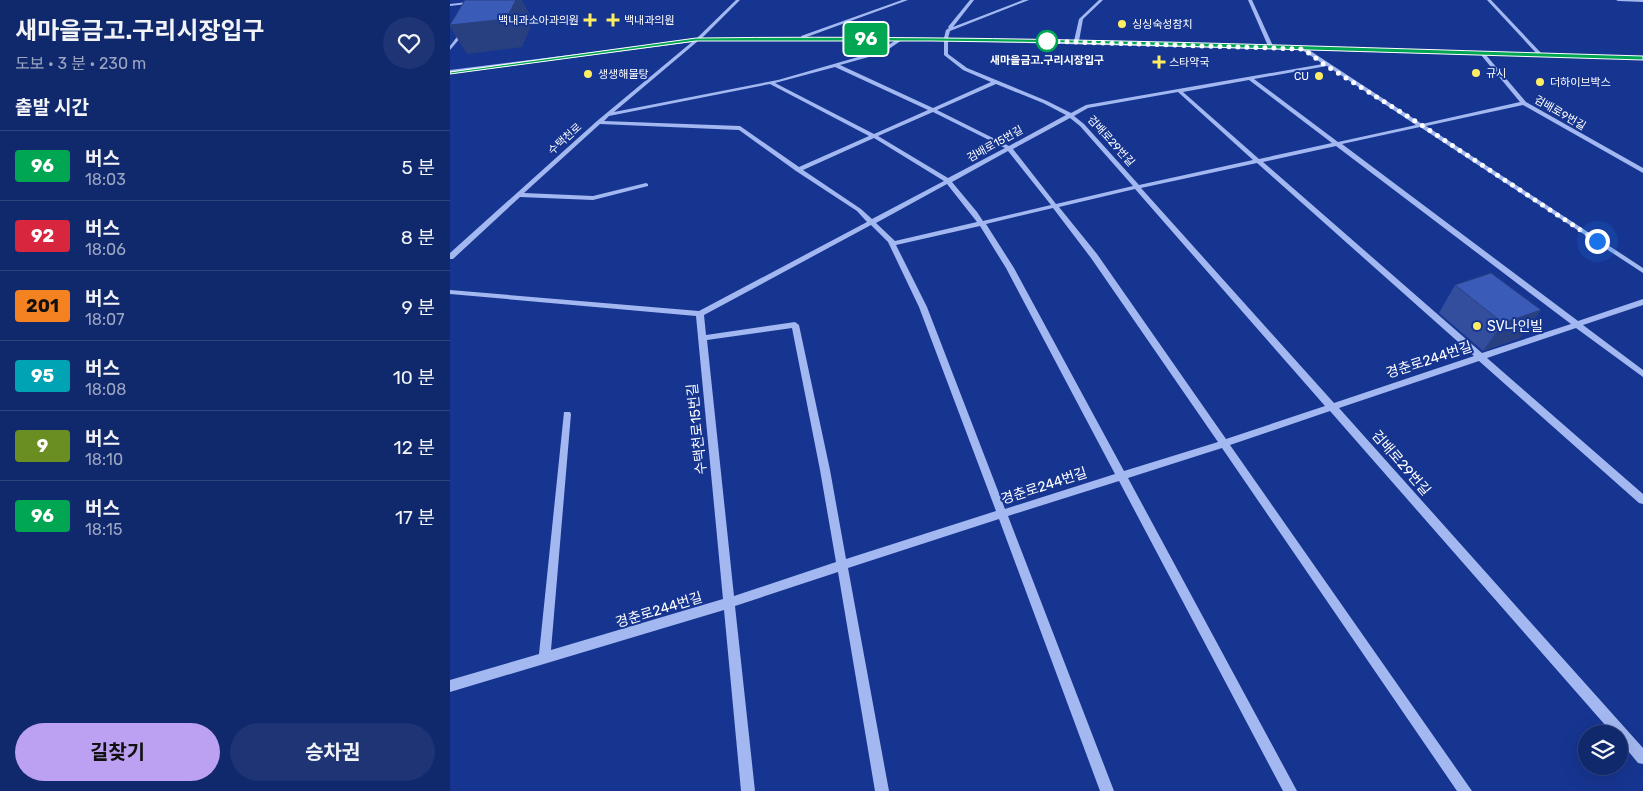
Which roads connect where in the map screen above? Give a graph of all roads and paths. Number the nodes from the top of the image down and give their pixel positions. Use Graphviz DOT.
graph roads {
  1 [pos="498,0"];
  2 [pos="738,0"];
  3 [pos="906,0"];
  4 [pos="972,0"];
  5 [pos="1027,0"];
  6 [pos="1102,0"];
  7 [pos="1250,0"];
  8 [pos="1489,0"];
  9 [pos="1618,0"];
  10 [pos="487,1"];
  11 [pos="1643,1"];
  12 [pos="450,5"];
  13 [pos="482,8"];
  14 [pos="471,22"];
  15 [pos="947,35"];
  16 [pos="797,39"];
  17 [pos="901,39"];
  18 [pos="696,40"];
  19 [pos="1076,42"];
  20 [pos="1271,47"];
  21 [pos="450,49"];
  22 [pos="1303,49"];
  23 [pos="1482,53"];
  24 [pos="1541,55"];
  25 [pos="1643,58"];
  26 [pos="835,65"];
  27 [pos="1325,65"];
  28 [pos="450,72"];
  29 [pos="1250,78"];
  30 [pos="995,82"];
  31 [pos="770,83"];
  32 [pos="1179,91"];
  33 [pos="1524,103"];
  34 [pos="933,110"];
  35 [pos="607,115"];
  36 [pos="1070,115"];
  37 [pos="599,122"];
  38 [pos="1420,124"];
  39 [pos="874,136"];
  40 [pos="1336,143"];
  41 [pos="1009,148"];
  42 [pos="1258,161"];
  43 [pos="798,170"];
  44 [pos="1643,171"];
  45 [pos="948,181"];
  46 [pos="646,185"];
  47 [pos="1137,187"];
  48 [pos="518,195"];
  49 [pos="1055,206"];
  50 [pos="981,223"];
  51 [pos="871,224"];
  52 [pos="892,244"];
  53 [pos="450,257"];
  54 [pos="1643,271"];
  55 [pos="450,292"];
  56 [pos="1643,302"];
  57 [pos="700,314"];
  58 [pos="1577,324"];
  59 [pos="702,338"];
  60 [pos="1481,357"];
  61 [pos="1643,374"];
  62 [pos="1332,406"];
  63 [pos="567,414"];
  64 [pos="1223,444"];
  65 [pos="1123,476"];
  66 [pos="1643,500"];
  67 [pos="1000,515"];
  68 [pos="842,566"];
  69 [pos="729,603"];
  70 [pos="544,658"];
  71 [pos="450,686"];
  72 [pos="1643,758"];
  73 [pos="748,791"];
  74 [pos="882,791"];
  75 [pos="1107,791"];
  76 [pos="1290,791"];
  77 [pos="1465,791"];
  1 -- 10 [label="street"];
  2 -- 18 [label="street, 수택천로"];
  3 -- 16 [label="street"];
  4 -- 15 [label="street"];
  5 -- 15 [label="street"];
  6 -- 19 [label="street"];
  7 -- 20 [label="street"];
  8 -- 24 [label="street"];
  9 -- 11 [label="street"];
  10 -- 12 [label="street"];
  10 -- 13 [label="street"];
  14 -- 21 [label="street"];
  15 -- 17 [label="street"];
  15 -- 19 [label="street"];
  15 -- 30 [label="street, 검배로29번길"];
  16 -- 17 [label="street"];
  16 -- 18 [label="street"];
  17 -- 26 [label="street"];
  18 -- 28 [label="street"];
  18 -- 35 [label="street, 수택천로"];
  19 -- 20 [label="street"];
  20 -- 22 [label="street"];
  22 -- 23 [label="street"];
  22 -- 27 [label="street"];
  23 -- 24 [label="street"];
  23 -- 33 [label="street, 검배로9번길"];
  24 -- 25 [label="street"];
  26 -- 31 [label="street"];
  26 -- 34 [label="street"];
  27 -- 29 [label="street, 검배로15번길"];
  27 -- 38 [label="street"];
  29 -- 32 [label="street, 검배로15번길"];
  29 -- 40 [label="street"];
  30 -- 34 [label="street"];
  30 -- 36 [label="street, 검배로29번길"];
  31 -- 35 [label="street"];
  31 -- 39 [label="street"];
  32 -- 36 [label="street, 검배로15번길"];
  32 -- 42 [label="street"];
  33 -- 38 [label="street, 검배로29번길"];
  33 -- 44 [label="street, 검배로9번길"];
  34 -- 39 [label="street"];
  34 -- 41 [label="street"];
  35 -- 37 [label="street, 수택천로"];
  36 -- 41 [label="street, 검배로15번길"];
  36 -- 47 [label="street, 검배로29번길"];
  37 -- 43 [label="street"];
  37 -- 48 [label="street, 수택천로"];
  38 -- 40 [label="street, 검배로29번길"];
  38 -- 54 [label="street"];
  39 -- 43 [label="street"];
  39 -- 45 [label="street"];
  40 -- 42 [label="street, 검배로29번길"];
  40 -- 58 [label="street"];
  41 -- 45 [label="street, 검배로15번길"];
  41 -- 49 [label="street"];
  42 -- 47 [label="street, 검배로29번길"];
  42 -- 60 [label="street"];
  43 -- 51 [label="street"];
  45 -- 50 [label="street"];
  45 -- 51 [label="street, 검배로15번길"];
  46 -- 48 [label="street"];
  47 -- 49 [label="street, 검배로29번길"];
  47 -- 62 [label="street, 검배로29번길"];
  48 -- 53 [label="street, 수택천로"];
  49 -- 50 [label="street, 검배로29번길"];
  49 -- 64 [label="street"];
  50 -- 52 [label="street, 검배로29번길"];
  50 -- 65 [label="street"];
  51 -- 52 [label="street"];
  51 -- 57 [label="street, 검배로15번길"];
  52 -- 67 [label="street"];
  55 -- 57 [label="street"];
  56 -- 58 [label="street, 경춘로244번길"];
  57 -- 59 [label="street, 수택천로15번길"];
  58 -- 60 [label="street, 경춘로244번길"];
  58 -- 61 [label="street"];
  59 -- 68 [label="street"];
  59 -- 69 [label="street, 수택천로15번길"];
  60 -- 62 [label="street, 경춘로244번길"];
  60 -- 66 [label="street"];
  62 -- 64 [label="street, 경춘로244번길"];
  62 -- 72 [label="street, 검배로29번길"];
  63 -- 70 [label="street"];
  64 -- 65 [label="street, 경춘로244번길"];
  64 -- 77 [label="street"];
  65 -- 67 [label="street, 경춘로244번길"];
  65 -- 76 [label="street"];
  67 -- 68 [label="street, 경춘로244번길"];
  67 -- 75 [label="street"];
  68 -- 69 [label="street, 경춘로244번길"];
  68 -- 74 [label="street"];
  69 -- 70 [label="street, 경춘로244번길"];
  69 -- 73 [label="street, 수택천로15번길"];
  70 -- 71 [label="street, 경춘로244번길"];
}
